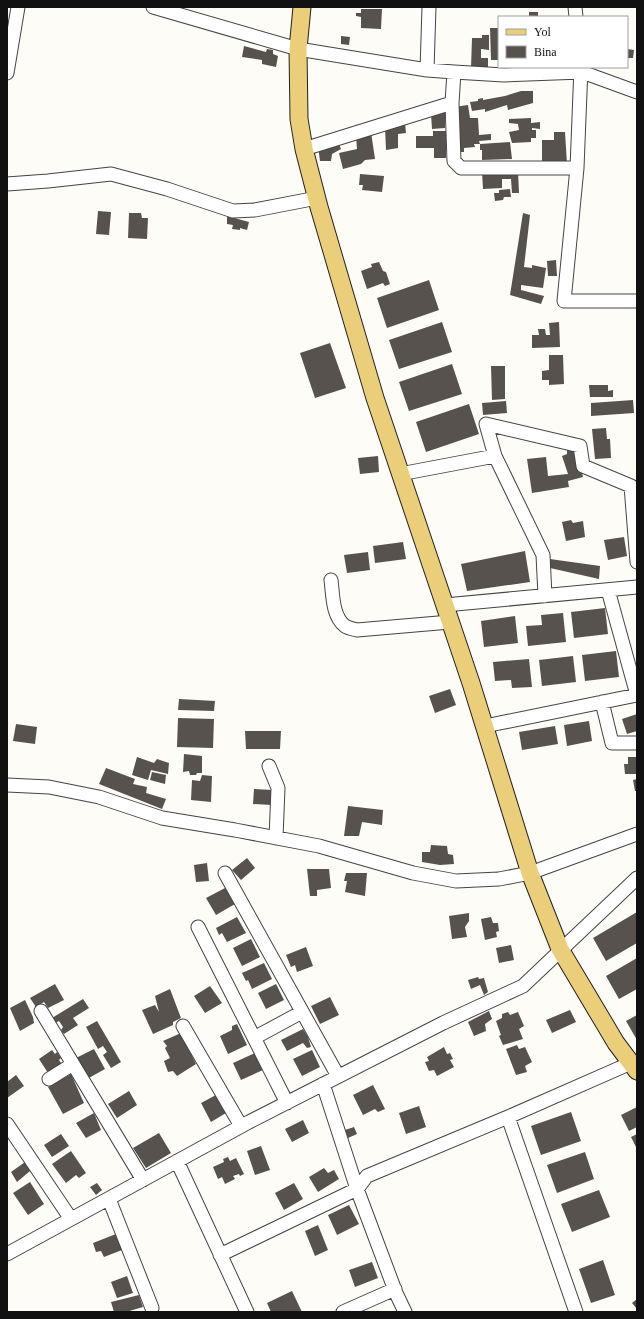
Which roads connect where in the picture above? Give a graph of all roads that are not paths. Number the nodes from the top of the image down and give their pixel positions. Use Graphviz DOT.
graph roads {
  1 [pos="18,7"];
  2 [pos="153,7"];
  3 [pos="302,7"];
  4 [pos="429,7"];
  5 [pos="298,49"];
  6 [pos="581,69"];
  7 [pos="428,70"];
  8 [pos="454,72"];
  9 [pos="7,73"];
  10 [pos="637,92"];
  11 [pos="452,103"];
  12 [pos="304,149"];
  13 [pos="578,168"];
  14 [pos="7,184"];
  15 [pos="317,198"];
  16 [pos="637,301"];
  17 [pos="495,456"];
  18 [pos="400,474"];
  19 [pos="634,487"];
  20 [pos="637,562"];
  21 [pos="331,580"];
  22 [pos="637,587"];
  23 [pos="608,590"];
  24 [pos="545,596"];
  25 [pos="445,606"];
  26 [pos="450,622"];
  27 [pos="637,695"];
  28 [pos="602,702"];
  29 [pos="485,726"];
  30 [pos="637,743"];
  31 [pos="269,766"];
  32 [pos="7,785"];
  33 [pos="637,834"];
  34 [pos="276,838"];
  35 [pos="225,873"];
  36 [pos="530,873"];
  37 [pos="637,878"];
  38 [pos="198,927"];
  39 [pos="560,950"];
  40 [pos="41,1011"];
  41 [pos="302,1012"];
  42 [pos="183,1026"];
  43 [pos="254,1038"];
  44 [pos="73,1064"];
  45 [pos="634,1067"];
  46 [pos="338,1076"];
  47 [pos="49,1079"];
  48 [pos="323,1084"];
  49 [pos="287,1103"];
  50 [pos="508,1117"];
  51 [pos="7,1124"];
  52 [pos="241,1126"];
  53 [pos="177,1161"];
  54 [pos="143,1180"];
  55 [pos="357,1189"];
  56 [pos="109,1199"];
  57 [pos="71,1219"];
  58 [pos="7,1254"];
  59 [pos="220,1255"];
  60 [pos="394,1288"];
  61 [pos="152,1308"];
  62 [pos="247,1312"];
  63 [pos="343,1312"];
  64 [pos="406,1312"];
  65 [pos="576,1312"];
  1 -- 9 [label="street"];
  2 -- 5 [label="street"];
  3 -- 5 [label="main road"];
  4 -- 7 [label="street"];
  5 -- 7 [label="street"];
  5 -- 12 [label="main road"];
  6 -- 8 [label="street"];
  6 -- 10 [label="street"];
  6 -- 13 [label="street"];
  7 -- 8 [label="street"];
  8 -- 11 [label="street"];
  11 -- 12 [label="street"];
  11 -- 13 [label="street"];
  12 -- 15 [label="main road"];
  13 -- 16 [label="street"];
  14 -- 15 [label="street"];
  15 -- 18 [label="main road"];
  17 -- 18 [label="street"];
  17 -- 19 [label="street"];
  17 -- 24 [label="street"];
  18 -- 25 [label="main road"];
  19 -- 20 [label="street"];
  21 -- 26 [label="street"];
  22 -- 23 [label="street"];
  23 -- 24 [label="street"];
  23 -- 27 [label="street"];
  24 -- 25 [label="street"];
  25 -- 26 [label="main road"];
  26 -- 29 [label="main road"];
  27 -- 28 [label="street"];
  28 -- 29 [label="street"];
  28 -- 30 [label="street"];
  29 -- 36 [label="main road"];
  31 -- 34 [label="street"];
  32 -- 34 [label="street"];
  33 -- 36 [label="street"];
  34 -- 36 [label="street"];
  35 -- 41 [label="street"];
  36 -- 39 [label="main road"];
  37 -- 39 [label="street"];
  38 -- 43 [label="street"];
  39 -- 45 [label="main road"];
  39 -- 46 [label="street"];
  40 -- 44 [label="street"];
  41 -- 43 [label="street"];
  41 -- 46 [label="street"];
  42 -- 52 [label="street"];
  43 -- 49 [label="street"];
  44 -- 47 [label="street"];
  44 -- 54 [label="street"];
  45 -- 50 [label="street"];
  46 -- 48 [label="street"];
  48 -- 49 [label="street"];
  48 -- 55 [label="street"];
  49 -- 52 [label="street"];
  50 -- 55 [label="street"];
  50 -- 65 [label="street"];
  51 -- 57 [label="street"];
  52 -- 53 [label="street"];
  53 -- 54 [label="street"];
  53 -- 59 [label="street"];
  54 -- 56 [label="street"];
  55 -- 59 [label="street"];
  55 -- 60 [label="street"];
  56 -- 57 [label="street"];
  56 -- 61 [label="street"];
  57 -- 58 [label="street"];
  59 -- 62 [label="street"];
  60 -- 63 [label="street"];
  60 -- 64 [label="street"];
}
